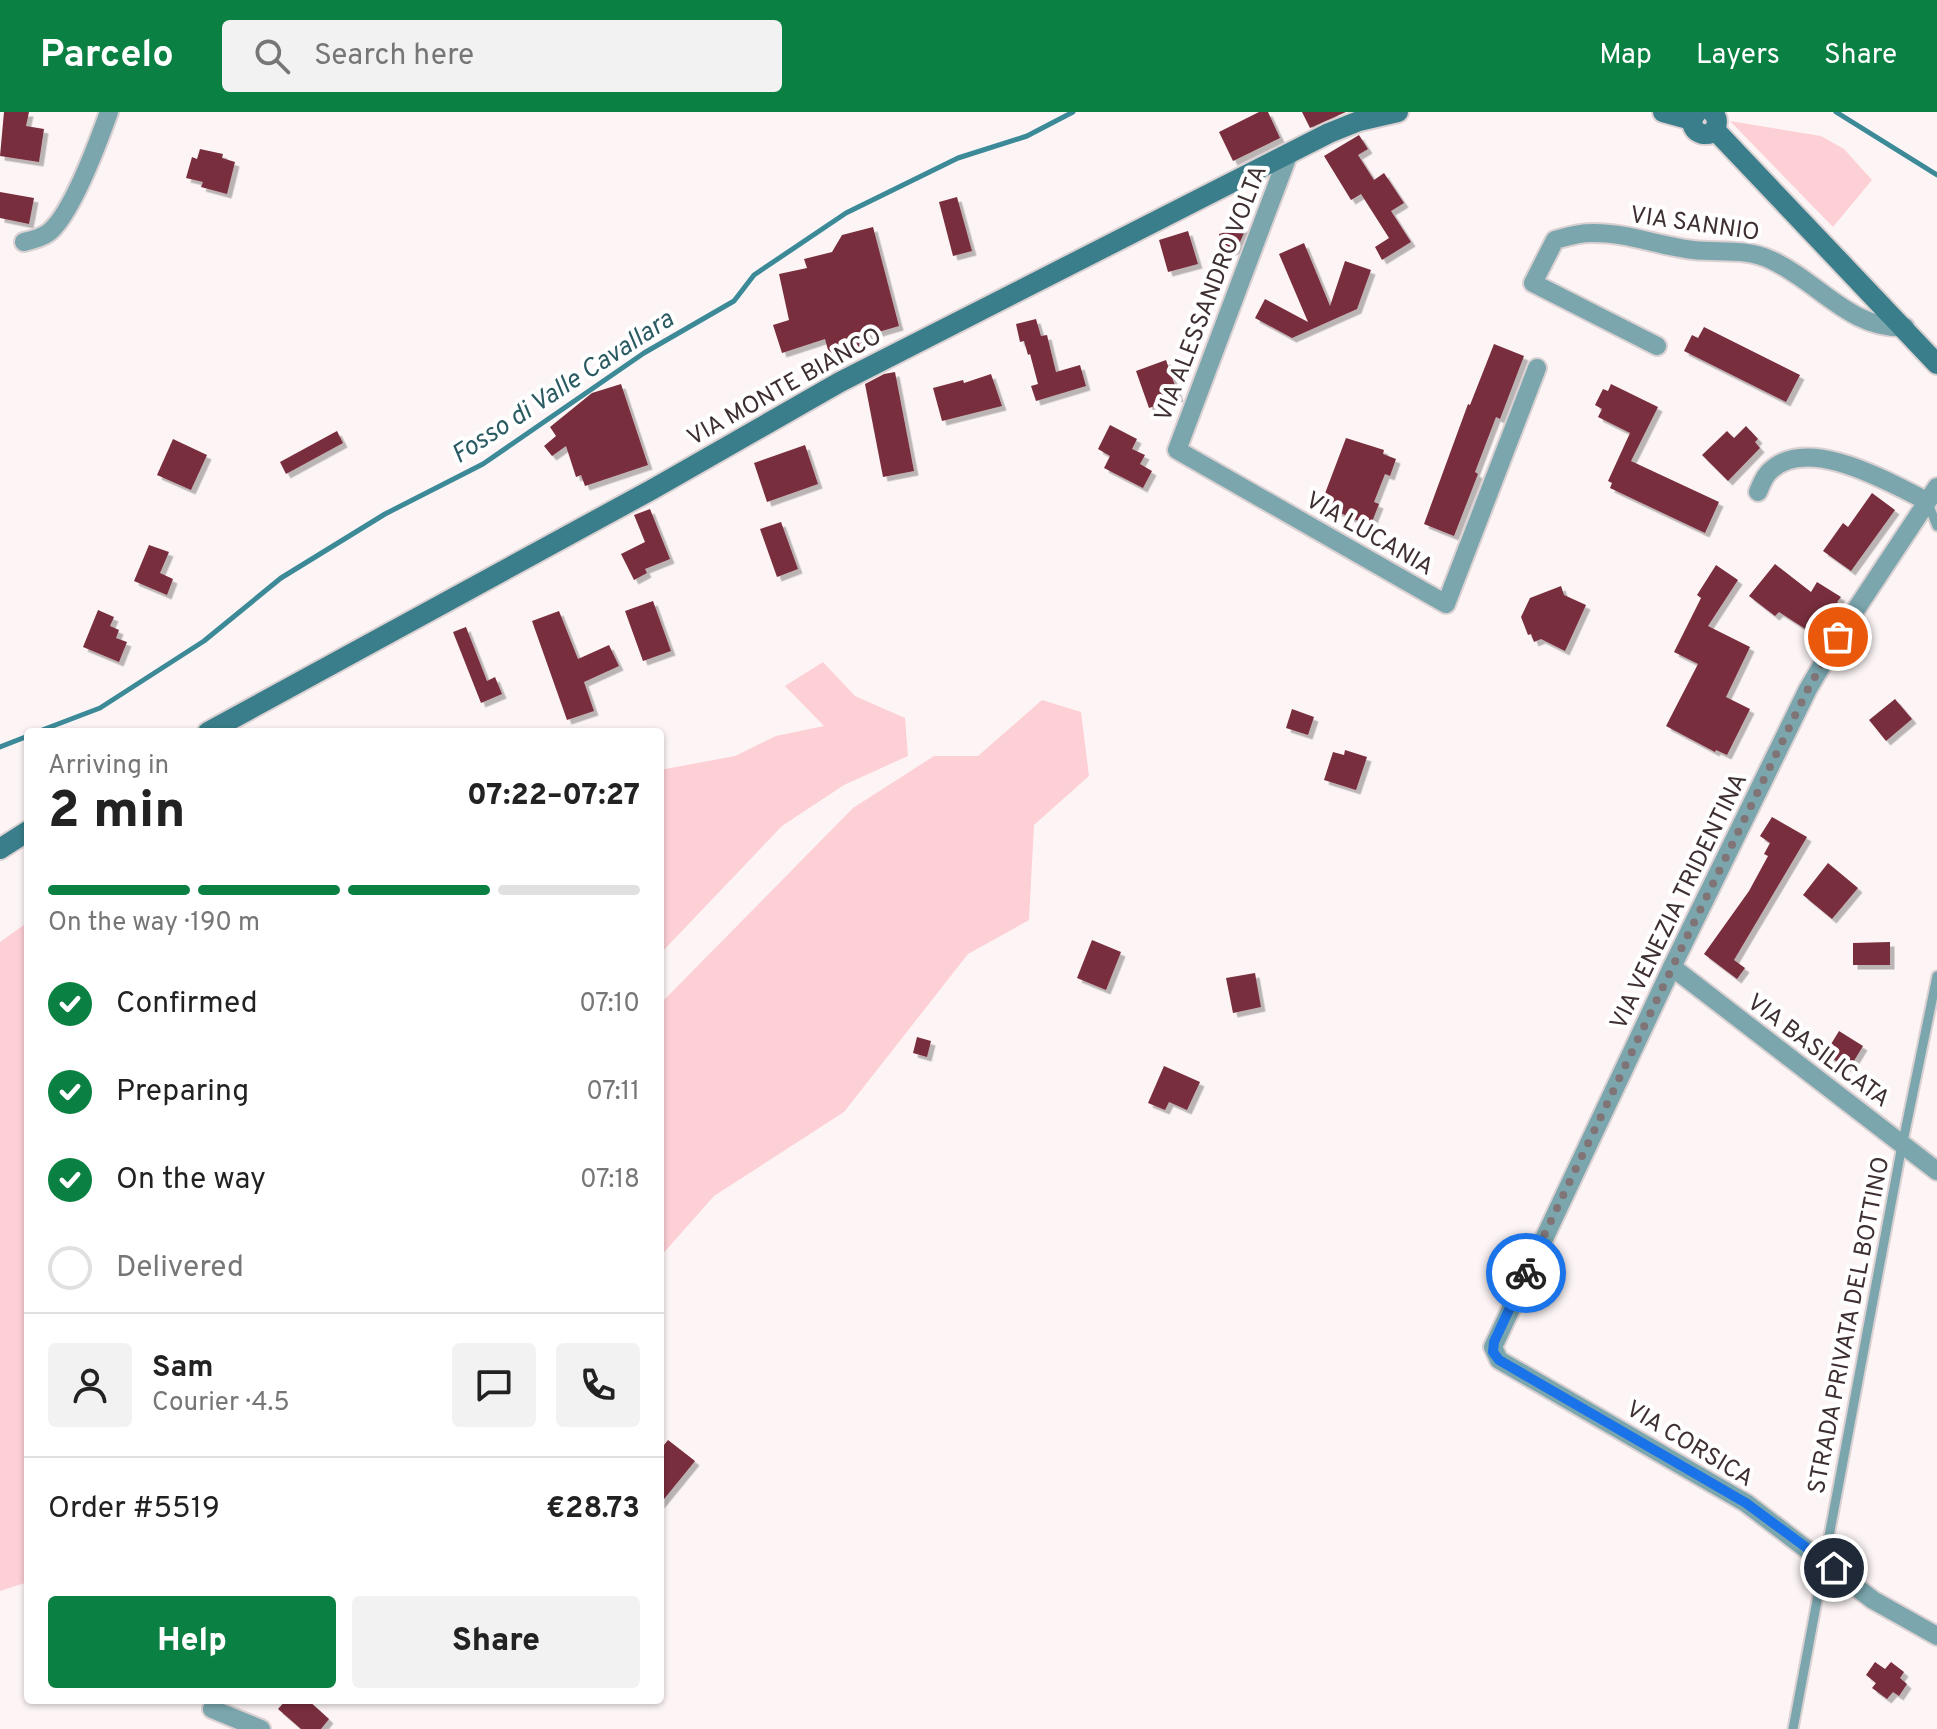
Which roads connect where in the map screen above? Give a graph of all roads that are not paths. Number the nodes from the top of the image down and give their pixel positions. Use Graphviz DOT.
graph roads {
  1 [pos="109,112"];
  2 [pos="1398,112"];
  3 [pos="1663,112"];
  4 [pos="1695,116"];
  5 [pos="1713,121"];
  6 [pos="1289,153"];
  7 [pos="24,242"];
  8 [pos="1905,327"];
  9 [pos="1657,346"];
  10 [pos="1937,364"];
  11 [pos="1537,368"];
  12 [pos="1177,450"];
  13 [pos="1758,492"];
  14 [pos="1932,494"];
  15 [pos="1937,526"];
  16 [pos="215,728"];
  17 [pos="24,834"];
  18 [pos="0,849"];
  19 [pos="1672,967"];
  20 [pos="1937,976"];
  21 [pos="1903,1145"];
  22 [pos="1937,1171"];
  23 [pos="1493,1352"];
  24 [pos="1823,1560"];
  25 [pos="1937,1636"];
  26 [pos="212,1709"];
  27 [pos="261,1729"];
  28 [pos="1793,1729"];
  1 -- 7 [label="street"];
  2 -- 6 [label="main road, VIA MONTE BIANCO"];
  3 -- 4 [label="main road"];
  4 -- 5 [label="main road"];
  5 -- 8 [label="main road"];
  6 -- 12 [label="street, VIA ALESSANDRO VOLTA"];
  6 -- 16 [label="main road, VIA MONTE BIANCO"];
  8 -- 9 [label="street, VIA SANNIO"];
  8 -- 10 [label="main road"];
  11 -- 12 [label="street, VIA LUCANIA"];
  13 -- 14 [label="street"];
  14 -- 15 [label="lane"];
  14 -- 19 [label="street, VIA VENEZIA TRIDENTINA"];
  17 -- 18 [label="main road"];
  19 -- 21 [label="street, VIA BASILICATA"];
  19 -- 23 [label="street, VIA VENEZIA TRIDENTINA"];
  20 -- 21 [label="lane, STRADA PRIVATA DEL BOTTINO"];
  21 -- 22 [label="street, VIA BASILICATA"];
  21 -- 24 [label="lane, STRADA PRIVATA DEL BOTTINO"];
  23 -- 24 [label="street, VIA CORSICA"];
  24 -- 25 [label="street, VIA CORSICA"];
  24 -- 28 [label="lane, STRADA PRIVATA DEL BOTTINO"];
  26 -- 27 [label="street"];
}
